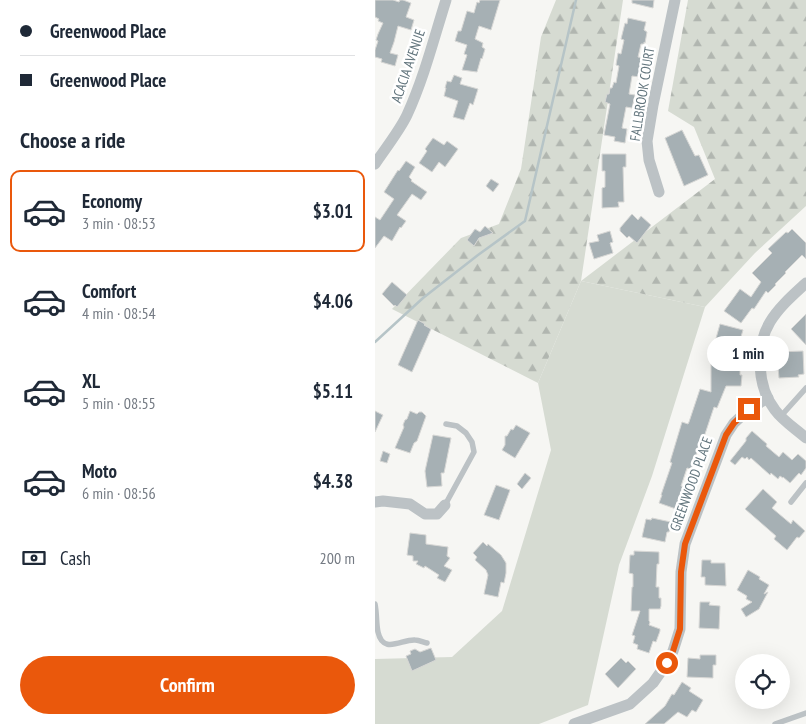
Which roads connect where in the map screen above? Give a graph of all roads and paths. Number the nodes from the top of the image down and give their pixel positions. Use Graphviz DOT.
graph roads {
  1 [pos="446,0"];
  2 [pos="675,0"];
  3 [pos="375,164"];
  4 [pos="659,192"];
  5 [pos="806,283"];
  6 [pos="806,388"];
  7 [pos="768,398"];
  8 [pos="781,416"];
  9 [pos="446,424"];
  10 [pos="806,438"];
  11 [pos="806,483"];
  12 [pos="375,502"];
  13 [pos="791,502"];
  14 [pos="445,506"];
  15 [pos="375,604"];
  16 [pos="427,643"];
  17 [pos="806,713"];
  18 [pos="574,724"];
  19 [pos="775,724"];
  1 -- 3 [label="street, ACACIA AVENUE"];
  2 -- 4 [label="street, FALLBROOK COURT"];
  5 -- 7 [label="street"];
  6 -- 8 [label="lane"];
  7 -- 8 [label="street"];
  7 -- 18 [label="street, GREENWOOD PLACE"];
  8 -- 10 [label="street"];
  9 -- 14 [label="lane"];
  11 -- 13 [label="lane"];
  12 -- 14 [label="street"];
  15 -- 16 [label="lane"];
  17 -- 19 [label="lane"];
}
